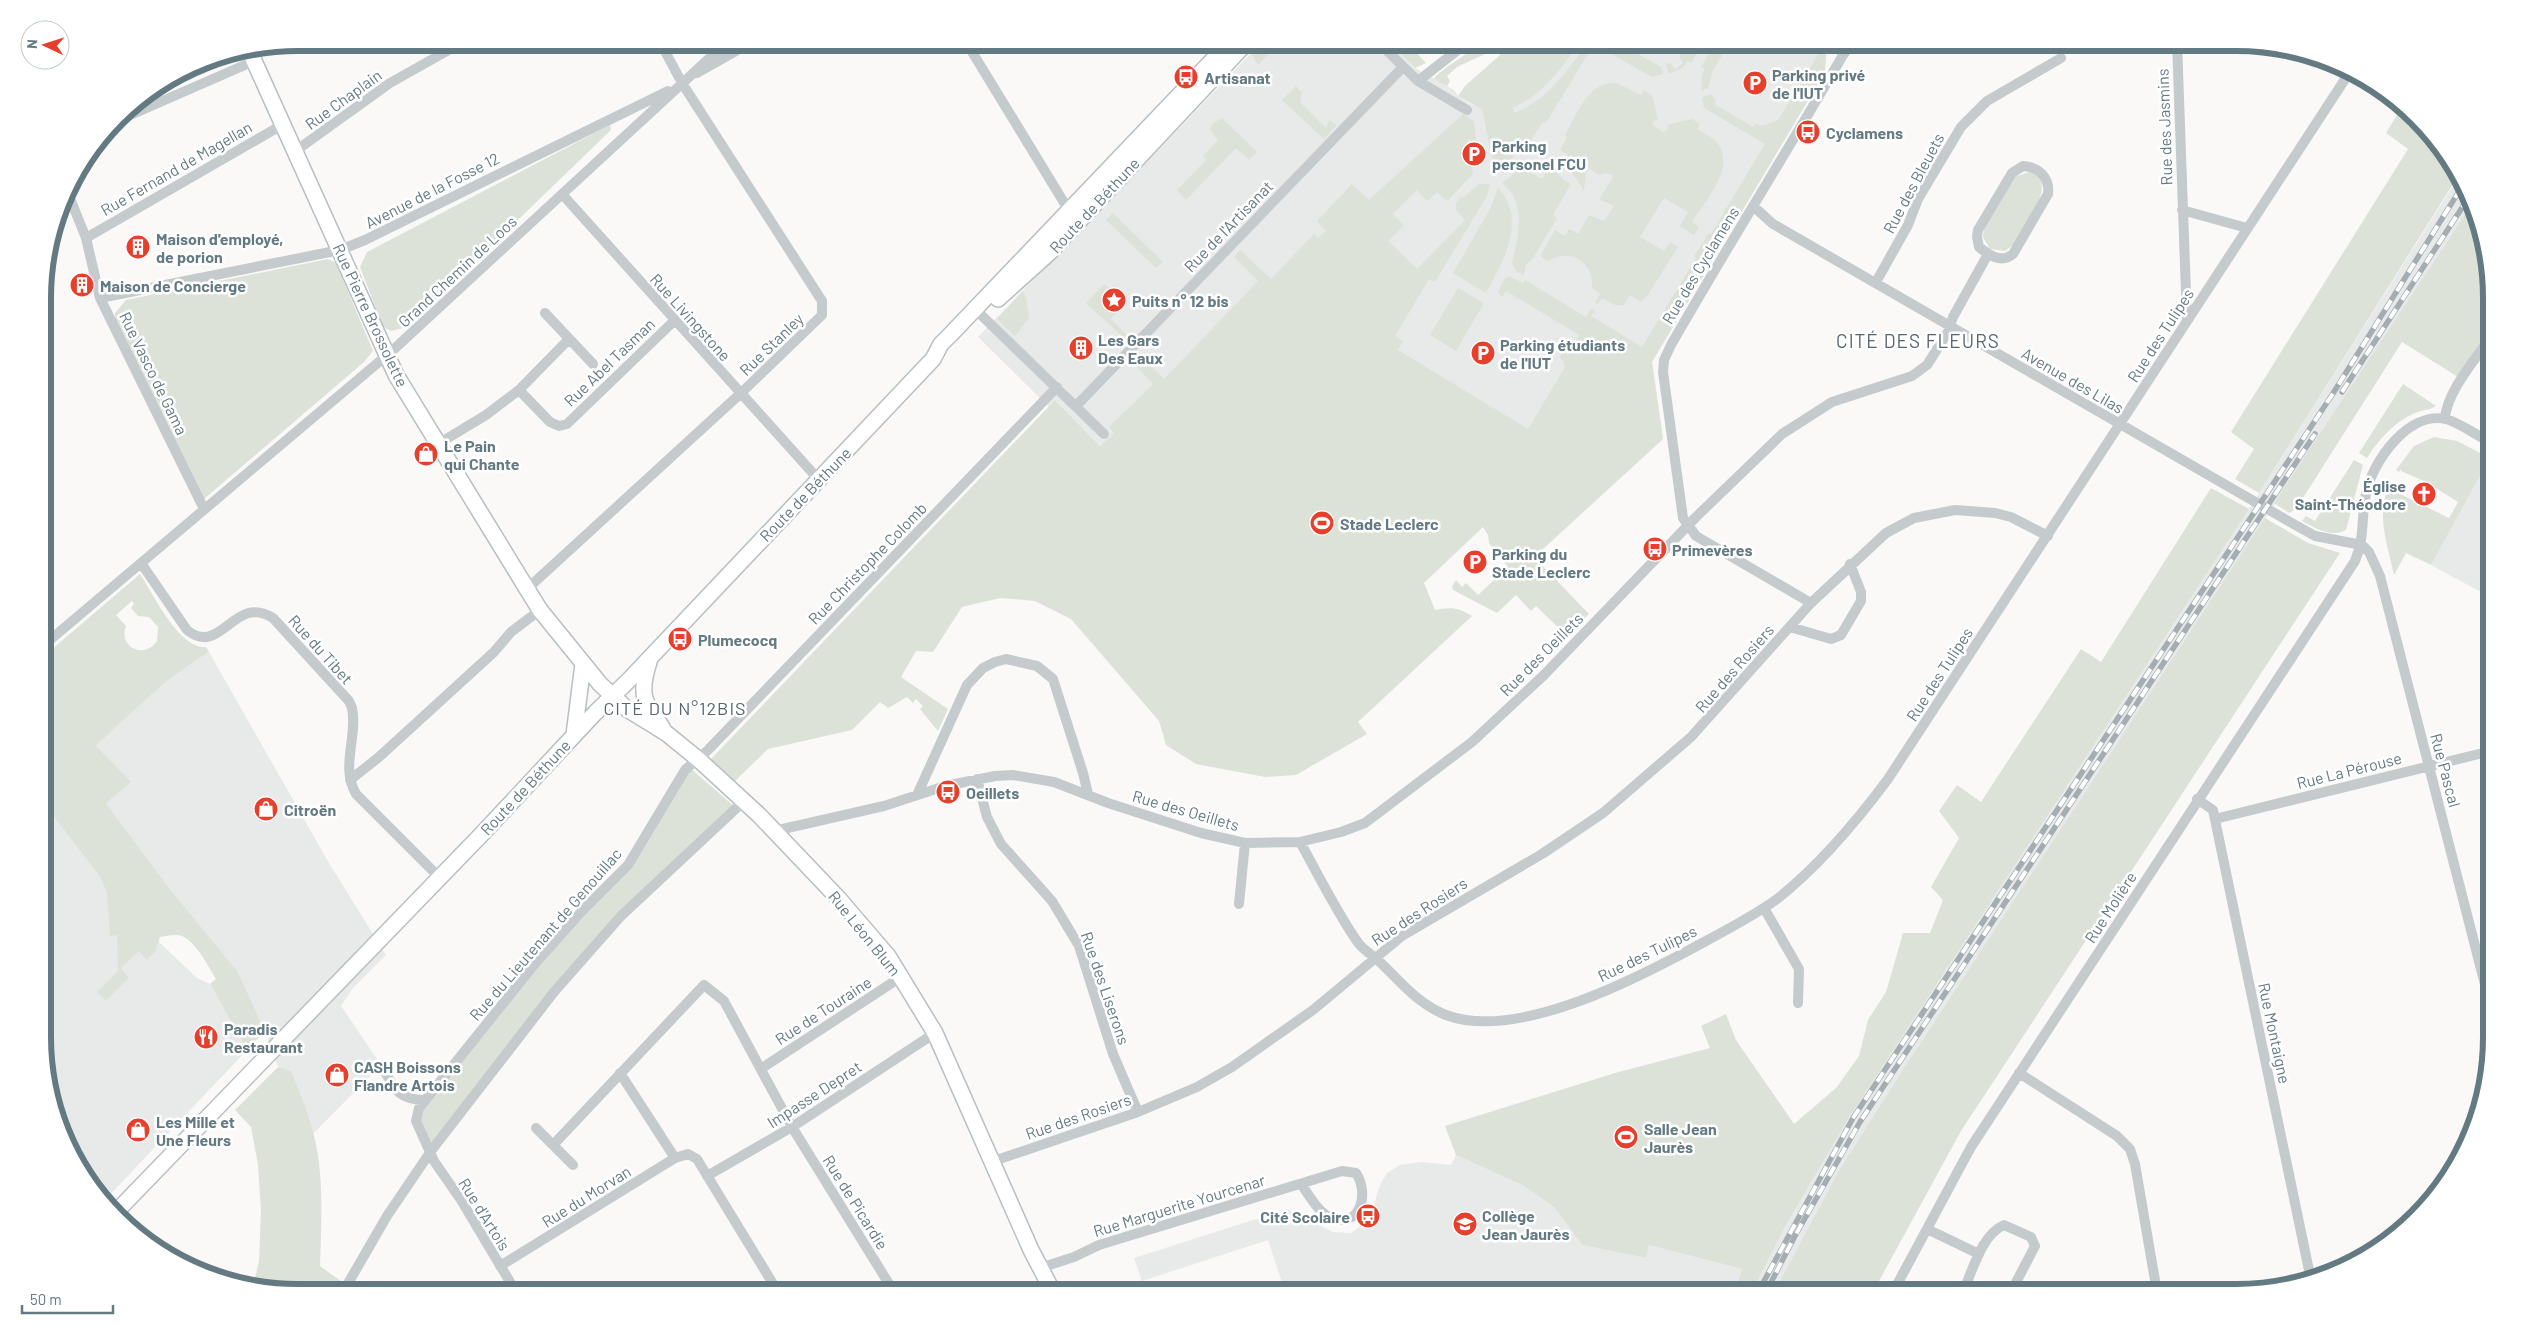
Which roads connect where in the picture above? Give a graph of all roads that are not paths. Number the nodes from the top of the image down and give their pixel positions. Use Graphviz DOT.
graph roads {
  1 [pos="447,51"];
  2 [pos="665,51"];
  3 [pos="717,51"];
  4 [pos="737,51"];
  5 [pos="972,51"];
  6 [pos="1222,51"];
  7 [pos="1238,51"];
  8 [pos="1386,51"];
  9 [pos="1456,51"];
  10 [pos="1841,51"];
  11 [pos="1846,51"];
  12 [pos="2177,51"];
  13 [pos="1843,55"];
  14 [pos="252,57"];
  15 [pos="2062,58"];
  16 [pos="1402,68"];
  17 [pos="2346,77"];
  18 [pos="1418,81"];
  19 [pos="682,83"];
  20 [pos="1467,110"];
  21 [pos="134,113"];
  22 [pos="282,125"];
  23 [pos="294,152"];
  24 [pos="562,194"];
  25 [pos="71,201"];
  26 [pos="1754,206"];
  27 [pos="2182,210"];
  28 [pos="1073,217"];
  29 [pos="2247,228"];
  30 [pos="86,238"];
  31 [pos="340,250"];
  32 [pos="1988,254"];
  33 [pos="1876,282"];
  34 [pos="100,298"];
  35 [pos="979,312"];
  36 [pos="545,313"];
  37 [pos="675,320"];
  38 [pos="2187,321"];
  39 [pos="1950,326"];
  40 [pos="569,339"];
  41 [pos="2483,348"];
  42 [pos="386,354"];
  43 [pos="593,364"];
  44 [pos="1057,386"];
  45 [pos="518,390"];
  46 [pos="740,394"];
  47 [pos="1076,406"];
  48 [pos="2445,419"];
  49 [pos="2119,424"];
  50 [pos="1104,434"];
  51 [pos="2483,438"];
  52 [pos="438,444"];
  53 [pos="819,480"];
  54 [pos="204,509"];
  55 [pos="1687,526"];
  56 [pos="2048,536"];
  57 [pos="2362,545"];
  58 [pos="141,563"];
  59 [pos="1850,564"];
  60 [pos="527,589"];
  61 [pos="1811,603"];
  62 [pos="540,610"];
  63 [pos="1790,627"];
  64 [pos="51,639"];
  65 [pos="652,655"];
  66 [pos="583,664"];
  67 [pos="614,696"];
  68 [pos="666,733"];
  69 [pos="574,735"];
  70 [pos="2483,753"];
  71 [pos="698,758"];
  72 [pos="2430,766"];
  73 [pos="976,779"];
  74 [pos="350,780"];
  75 [pos="1088,794"];
  76 [pos="917,795"];
  77 [pos="2197,799"];
  78 [pos="744,800"];
  79 [pos="2215,819"];
  80 [pos="774,831"];
  81 [pos="1300,842"];
  82 [pos="1245,843"];
  83 [pos="439,877"];
  84 [pos="1239,904"];
  85 [pos="1764,908"];
  86 [pos="1375,957"];
  87 [pos="2483,976"];
  88 [pos="901,977"];
  89 [pos="1798,1003"];
  90 [pos="935,1033"];
  91 [pos="382,1065"];
  92 [pos="762,1068"];
  93 [pos="620,1073"];
  94 [pos="2019,1073"];
  95 [pos="424,1100"];
  96 [pos="1138,1112"];
  97 [pos="792,1127"];
  98 [pos="536,1128"];
  99 [pos="553,1145"];
  100 [pos="431,1151"];
  101 [pos="676,1158"];
  102 [pos="991,1162"];
  103 [pos="573,1165"];
  104 [pos="707,1176"];
  105 [pos="1301,1184"];
  106 [pos="120,1208"];
  107 [pos="1927,1228"];
  108 [pos="1979,1254"];
  109 [pos="500,1266"];
  110 [pos="1040,1268"];
  111 [pos="2309,1272"];
  112 [pos="348,1284"];
  113 [pos="511,1284"];
  114 [pos="773,1284"];
  115 [pos="889,1284"];
  116 [pos="1049,1284"];
  117 [pos="1897,1284"];
  118 [pos="1966,1284"];
  119 [pos="2015,1284"];
  120 [pos="2157,1284"];
  1 -- 23 [label="street, Rue Chaplain"];
  2 -- 19 [label="street, Rue Stanley"];
  3 -- 19 [label="street, Grand Chemin de Loos"];
  4 -- 19 [label="street, Avenue de la Fosse 12"];
  5 -- 28 [label="street"];
  6 -- 28 [label="main road, Route de Béthune"];
  7 -- 28 [label="main road, Route de Béthune"];
  8 -- 16 [label="street"];
  9 -- 18 [label="street"];
  10 -- 13 [label="street"];
  11 -- 13 [label="street, Rue des Cyclamens"];
  12 -- 27 [label="street, Rue des Jasmins"];
  13 -- 26 [label="street, Rue des Cyclamens"];
  14 -- 21 [label="street"];
  14 -- 22 [label="main road, Rue Pierre Brossolette"];
  15 -- 33 [label="street, Rue des Bleuets"];
  16 -- 18 [label="street"];
  16 -- 47 [label="street, Rue de l'Artisanat"];
  17 -- 29 [label="street, Rue des Tulipes"];
  18 -- 20 [label="street"];
  19 -- 24 [label="street, Grand Chemin de Loos"];
  19 -- 31 [label="street, Avenue de la Fosse 12"];
  19 -- 46 [label="street, Rue Stanley"];
  22 -- 23 [label="main road, Rue Pierre Brossolette"];
  22 -- 30 [label="street, Rue Fernand de Magellan"];
  23 -- 31 [label="main road, Rue Pierre Brossolette"];
  24 -- 37 [label="street, Rue Livingstone"];
  24 -- 42 [label="street, Grand Chemin de Loos"];
  25 -- 30 [label="street, Rue Vasco de Gama"];
  26 -- 33 [label="street, Avenue des Lilas"];
  26 -- 55 [label="street, Rue des Cyclamens"];
  27 -- 29 [label="street"];
  27 -- 38 [label="street, Rue des Jasmins"];
  28 -- 35 [label="main road, Route de Béthune"];
  29 -- 38 [label="street, Rue des Tulipes"];
  30 -- 34 [label="street, Rue Vasco de Gama"];
  31 -- 34 [label="street, Avenue de la Fosse 12"];
  31 -- 42 [label="main road, Rue Pierre Brossolette"];
  32 -- 32 [label="street"];
  32 -- 39 [label="street, Rue des Oeillets"];
  33 -- 39 [label="street, Avenue des Lilas"];
  34 -- 54 [label="street, Rue Vasco de Gama"];
  35 -- 44 [label="street"];
  35 -- 53 [label="main road, Route de Béthune"];
  36 -- 40 [label="street"];
  37 -- 45 [label="street, Rue Abel Tasman"];
  37 -- 46 [label="street, Rue Livingstone"];
  38 -- 49 [label="street, Rue des Tulipes"];
  39 -- 49 [label="street, Avenue des Lilas"];
  39 -- 55 [label="street, Rue des Oeillets"];
  40 -- 43 [label="street"];
  40 -- 45 [label="street"];
  41 -- 48 [label="street"];
  42 -- 52 [label="main road, Rue Pierre Brossolette"];
  42 -- 54 [label="street, Grand Chemin de Loos"];
  44 -- 47 [label="street"];
  44 -- 71 [label="street, Rue Christophe Colomb"];
  45 -- 52 [label="street"];
  46 -- 53 [label="street, Rue Livingstone"];
  46 -- 60 [label="street, Rue Stanley"];
  47 -- 50 [label="street"];
  48 -- 51 [label="street"];
  48 -- 57 [label="street"];
  49 -- 56 [label="street, Rue des Tulipes"];
  49 -- 57 [label="street, Avenue des Lilas"];
  52 -- 60 [label="main road, Rue Pierre Brossolette"];
  53 -- 65 [label="main road, Route de Béthune"];
  54 -- 58 [label="street, Grand Chemin de Loos"];
  55 -- 61 [label="street"];
  55 -- 81 [label="street, Rue des Oeillets"];
  56 -- 59 [label="street, Rue des Rosiers"];
  56 -- 85 [label="street, Rue des Tulipes"];
  57 -- 72 [label="street, Rue Pascal"];
  57 -- 77 [label="street, Rue Molière"];
  58 -- 64 [label="street, Grand Chemin de Loos"];
  58 -- 74 [label="street, Rue du Tibet"];
  59 -- 61 [label="street, Rue des Rosiers"];
  59 -- 63 [label="street, Rue des Rosiers"];
  60 -- 62 [label="main road, Rue Pierre Brossolette"];
  61 -- 63 [label="street, Rue des Rosiers"];
  62 -- 66 [label="main road, Rue Pierre Brossolette"];
  62 -- 74 [label="street"];
  63 -- 86 [label="street, Rue des Rosiers"];
  65 -- 67 [label="main road, Route de Béthune"];
  65 -- 68 [label="main road"];
  66 -- 67 [label="main road, Rue Pierre Brossolette"];
  66 -- 69 [label="main road"];
  67 -- 68 [label="main road, Rue Léon Blum"];
  67 -- 69 [label="main road, Route de Béthune"];
  68 -- 71 [label="main road, Rue Léon Blum"];
  69 -- 83 [label="main road, Route de Béthune"];
  70 -- 72 [label="street, Rue La Pérouse"];
  71 -- 78 [label="main road, Rue Léon Blum"];
  71 -- 95 [label="street, Rue du Lieutenant de Genouillac"];
  72 -- 79 [label="street, Rue La Pérouse"];
  72 -- 87 [label="street, Rue Pascal"];
  73 -- 75 [label="street, Rue des Oeillets"];
  73 -- 76 [label="street, Rue des Oeillets"];
  73 -- 96 [label="street, Rue des Liserons"];
  74 -- 83 [label="street"];
  75 -- 76 [label="street"];
  75 -- 82 [label="street, Rue des Oeillets"];
  76 -- 80 [label="street, Rue des Oeillets"];
  77 -- 79 [label="street, Rue Montaigne"];
  77 -- 94 [label="street, Rue Molière"];
  78 -- 80 [label="main road, Rue Léon Blum"];
  78 -- 100 [label="street"];
  79 -- 111 [label="street, Rue Montaigne"];
  80 -- 88 [label="main road, Rue Léon Blum"];
  81 -- 82 [label="street, Rue des Oeillets"];
  81 -- 86 [label="street, Rue des Tulipes"];
  82 -- 84 [label="street"];
  83 -- 106 [label="main road, Route de Béthune"];
  85 -- 86 [label="street, Rue des Tulipes"];
  85 -- 89 [label="street"];
  86 -- 96 [label="street, Rue des Rosiers"];
  88 -- 90 [label="main road, Rue Léon Blum"];
  88 -- 92 [label="street, Rue de Touraine"];
  90 -- 97 [label="street, Impasse Depret"];
  90 -- 102 [label="main road, Rue Léon Blum"];
  91 -- 95 [label="street"];
  92 -- 93 [label="street"];
  92 -- 97 [label="street"];
  93 -- 99 [label="street"];
  93 -- 101 [label="street"];
  94 -- 107 [label="street, Rue Molière"];
  94 -- 120 [label="street"];
  95 -- 100 [label="street, Rue du Lieutenant de Genouillac"];
  96 -- 102 [label="street, Rue des Rosiers"];
  97 -- 104 [label="street, Impasse Depret"];
  97 -- 115 [label="street, Rue de Picardie"];
  98 -- 99 [label="street"];
  99 -- 103 [label="street"];
  100 -- 109 [label="street, Rue d'Artois"];
  100 -- 112 [label="street"];
  101 -- 104 [label="street, Rue du Morvan"];
  101 -- 109 [label="street, Rue du Morvan"];
  102 -- 110 [label="main road, Rue Léon Blum"];
  104 -- 114 [label="street"];
  105 -- 105 [label="street, Rue Marguerite Yourcenar"];
  105 -- 110 [label="street, Rue Marguerite Yourcenar"];
  107 -- 108 [label="street"];
  107 -- 117 [label="street, Rue Molière"];
  108 -- 118 [label="street"];
  108 -- 119 [label="street"];
  109 -- 113 [label="street, Rue d'Artois"];
  110 -- 116 [label="main road, Rue Léon Blum"];
}
